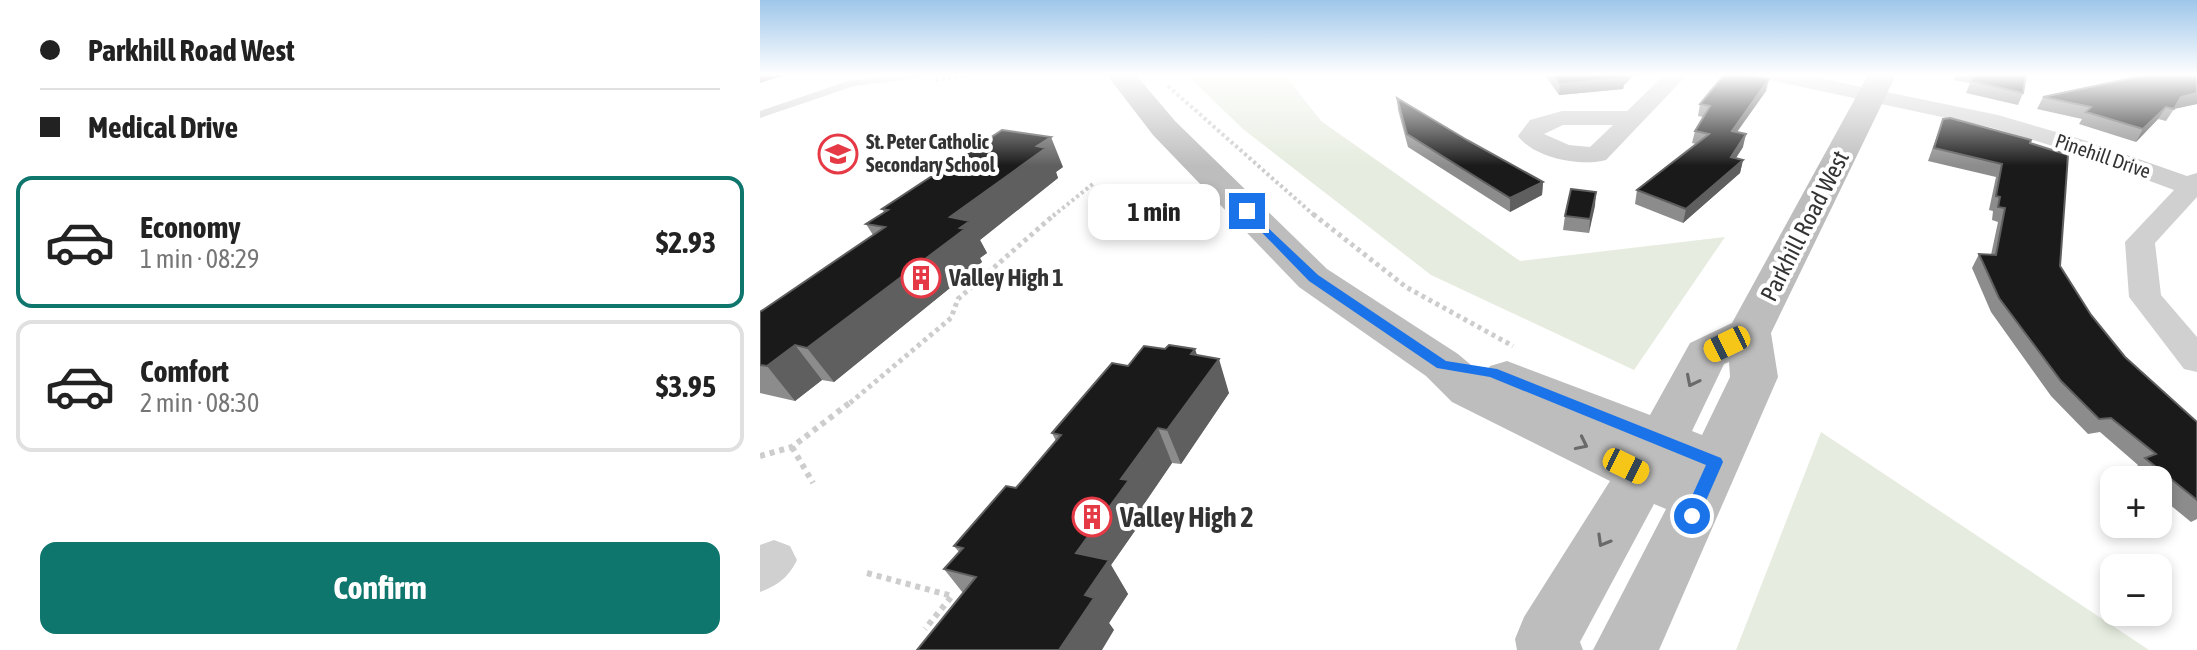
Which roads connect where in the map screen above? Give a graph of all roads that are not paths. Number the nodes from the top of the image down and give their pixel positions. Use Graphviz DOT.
graph roads {
  1 [pos="788,105"];
  2 [pos="1146,105"];
  3 [pos="1644,105"];
  4 [pos="1867,105"];
  5 [pos="1943,105"];
  6 [pos="760,115"];
  7 [pos="1631,118"];
  8 [pos="2194,185"];
  9 [pos="1749,333"];
  10 [pos="2197,360"];
  11 [pos="1652,457"];
  12 [pos="1708,481"];
  13 [pos="1550,650"];
  14 [pos="1626,650"];
  1 -- 6 [label="lane"];
  2 -- 11 [label="main road"];
  3 -- 7 [label="street"];
  4 -- 9 [label="main road, Parkhill Road West"];
  5 -- 8 [label="street, Pinehill Drive"];
  8 -- 10 [label="street"];
  9 -- 11 [label="main road, one-way"];
  9 -- 12 [label="main road"];
  11 -- 12 [label="main road"];
  11 -- 13 [label="main road, one-way"];
  12 -- 14 [label="main road"];
}
